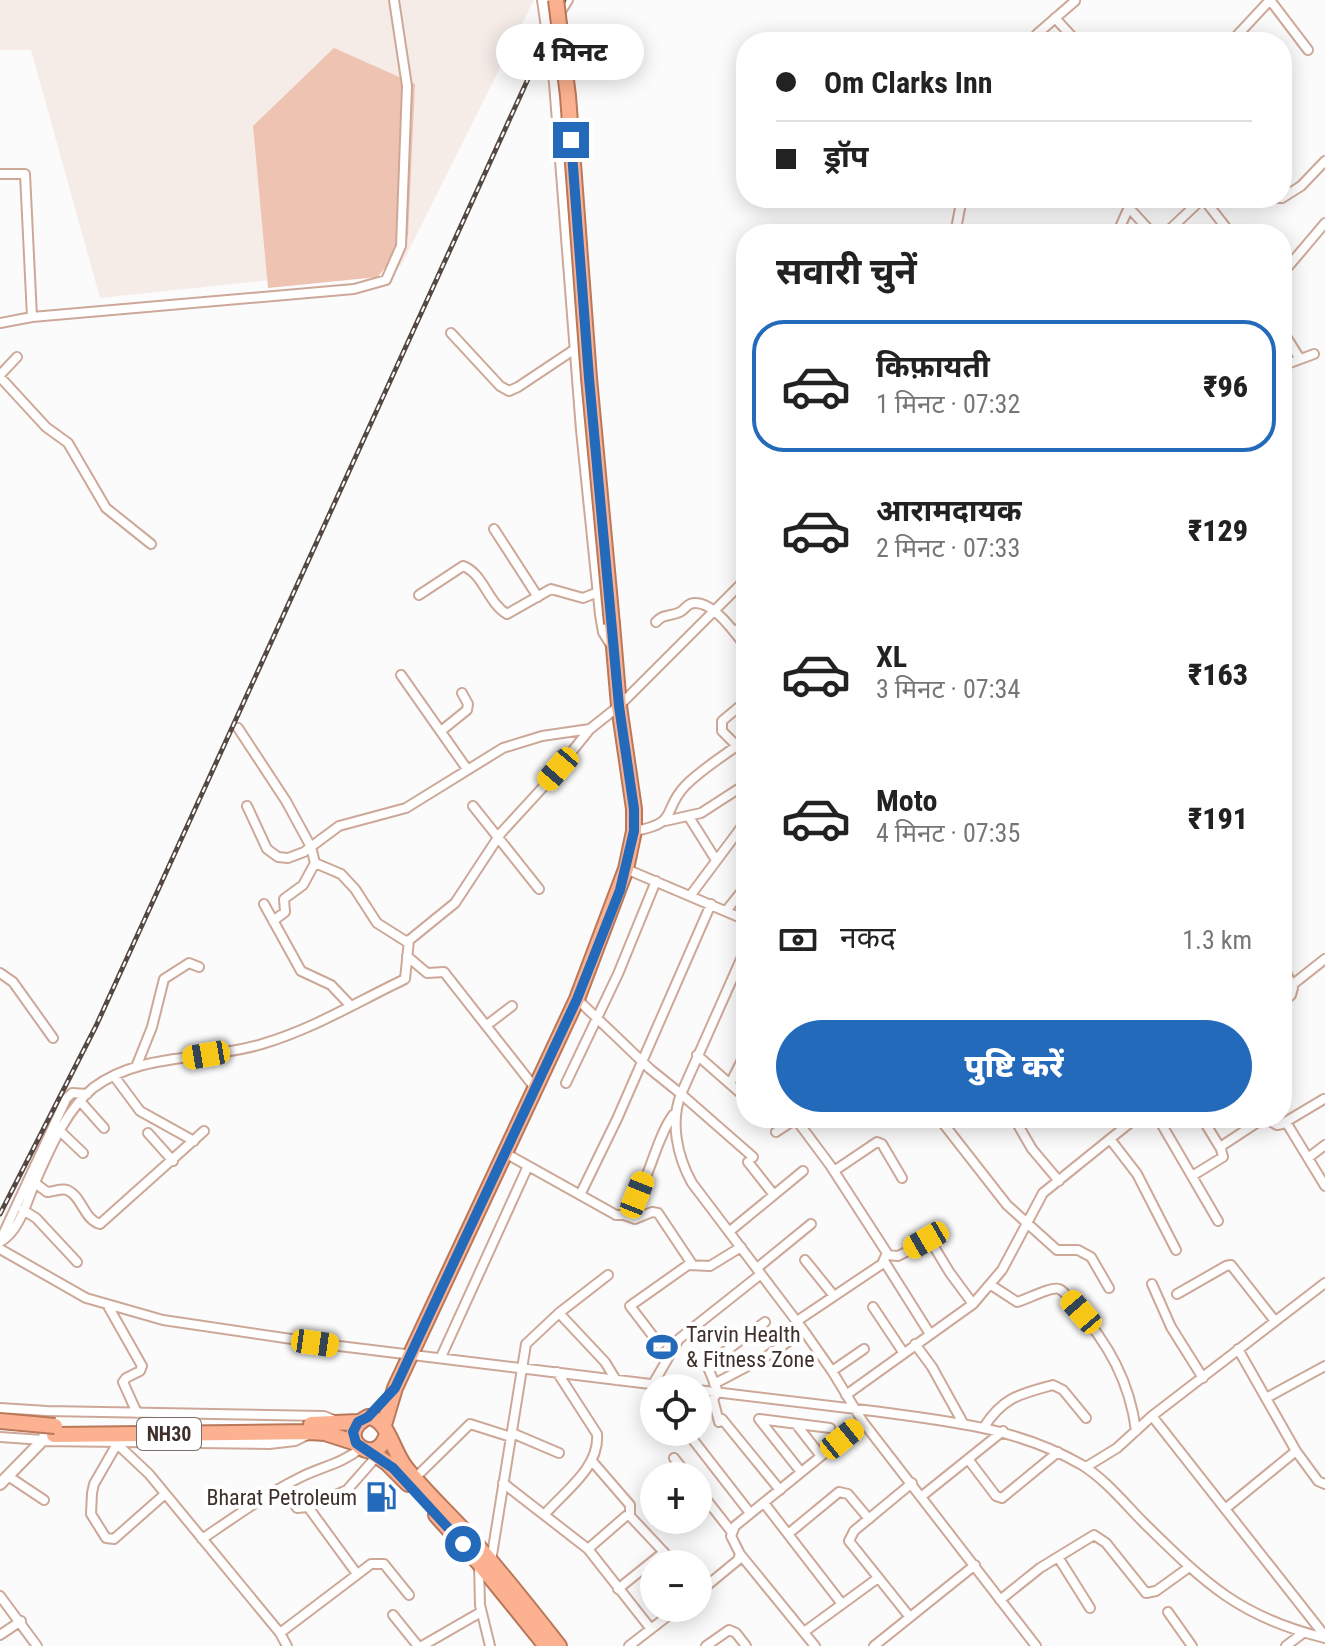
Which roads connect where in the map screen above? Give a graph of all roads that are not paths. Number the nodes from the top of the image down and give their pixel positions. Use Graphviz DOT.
graph roads {
  1 [pos="394,0"];
  2 [pos="543,0"];
  3 [pos="556,0"];
  4 [pos="568,0"];
  5 [pos="1270,0"];
  6 [pos="1075,1"];
  7 [pos="1055,18"];
  8 [pos="548,32"];
  9 [pos="1043,32"];
  10 [pos="1068,32"];
  11 [pos="1240,32"];
  12 [pos="1308,50"];
  13 [pos="1325,161"];
  14 [pos="0,174"];
  15 [pos="1292,192"];
  16 [pos="1192,208"];
  17 [pos="1211,208"];
  18 [pos="1130,209"];
  19 [pos="1325,223"];
  20 [pos="1122,224"];
  21 [pos="1144,224"];
  22 [pos="1176,224"];
  23 [pos="1223,224"];
  24 [pos="1292,262"];
  25 [pos="32,317"];
  26 [pos="0,323"];
  27 [pos="451,333"];
  28 [pos="1292,346"];
  29 [pos="575,349"];
  30 [pos="1314,354"];
  31 [pos="17,357"];
  32 [pos="1300,359"];
  33 [pos="1292,362"];
  34 [pos="0,376"];
  35 [pos="494,529"];
  36 [pos="151,544"];
  37 [pos="736,589"];
  38 [pos="598,592"];
  39 [pos="419,595"];
  40 [pos="538,597"];
  41 [pos="715,610"];
  42 [pos="656,622"];
  43 [pos="734,632"];
  44 [pos="736,634"];
  45 [pos="614,646"];
  46 [pos="401,675"];
  47 [pos="462,693"];
  48 [pos="619,706"];
  49 [pos="736,709"];
  50 [pos="238,728"];
  51 [pos="590,729"];
  52 [pos="441,731"];
  53 [pos="736,745"];
  54 [pos="736,747"];
  55 [pos="467,769"];
  56 [pos="736,792"];
  57 [pos="247,806"];
  58 [pos="473,806"];
  59 [pos="689,817"];
  60 [pos="664,821"];
  61 [pos="634,831"];
  62 [pos="736,834"];
  63 [pos="498,838"];
  64 [pos="311,847"];
  65 [pos="716,860"];
  66 [pos="315,863"];
  67 [pos="626,869"];
  68 [pos="656,881"];
  69 [pos="539,889"];
  70 [pos="690,896"];
  71 [pos="736,898"];
  72 [pos="264,904"];
  73 [pos="711,904"];
  74 [pos="726,911"];
  75 [pos="736,916"];
  76 [pos="273,921"];
  77 [pos="409,940"];
  78 [pos="407,956"];
  79 [pos="1325,959"];
  80 [pos="199,967"];
  81 [pos="736,970"];
  82 [pos="0,973"];
  83 [pos="1292,985"];
  84 [pos="577,999"];
  85 [pos="350,1005"];
  86 [pos="512,1006"];
  87 [pos="597,1019"];
  88 [pos="487,1025"];
  89 [pos="53,1038"];
  90 [pos="697,1055"];
  91 [pos="642,1062"];
  92 [pos="136,1067"];
  93 [pos="114,1076"];
  94 [pos="736,1076"];
  95 [pos="566,1083"];
  96 [pos="730,1084"];
  97 [pos="535,1088"];
  98 [pos="736,1089"];
  99 [pos="87,1094"];
  100 [pos="681,1094"];
  101 [pos="1324,1099"];
  102 [pos="80,1101"];
  103 [pos="674,1114"];
  104 [pos="1292,1118"];
  105 [pos="104,1128"];
  106 [pos="782,1128"];
  107 [pos="803,1128"];
  108 [pos="947,1128"];
  109 [pos="1020,1128"];
  110 [pos="1124,1128"];
  111 [pos="1164,1128"];
  112 [pos="1208,1128"];
  113 [pos="1249,1128"];
  114 [pos="1290,1128"];
  115 [pos="204,1131"];
  116 [pos="61,1132"];
  117 [pos="776,1132"];
  118 [pos="148,1133"];
  119 [pos="1110,1139"];
  120 [pos="194,1141"];
  121 [pos="1325,1145"];
  122 [pos="1220,1147"];
  123 [pos="83,1153"];
  124 [pos="505,1153"];
  125 [pos="1308,1158"];
  126 [pos="173,1161"];
  127 [pos="528,1166"];
  128 [pos="803,1171"];
  129 [pos="834,1171"];
  130 [pos="1192,1176"];
  131 [pos="902,1178"];
  132 [pos="1059,1181"];
  133 [pos="35,1183"];
  134 [pos="1325,1186"];
  135 [pos="580,1195"];
  136 [pos="774,1195"];
  137 [pos="23,1210"];
  138 [pos="624,1215"];
  139 [pos="1218,1221"];
  140 [pos="811,1224"];
  141 [pos="1028,1225"];
  142 [pos="730,1231"];
  143 [pos="0,1242"];
  144 [pos="741,1247"];
  145 [pos="0,1249"];
  146 [pos="1176,1250"];
  147 [pos="885,1258"];
  148 [pos="805,1260"];
  149 [pos="77,1262"];
  150 [pos="692,1264"];
  151 [pos="759,1271"];
  152 [pos="608,1275"];
  153 [pos="1325,1283"];
  154 [pos="1152,1284"];
  155 [pos="991,1285"];
  156 [pos="1109,1288"];
  157 [pos="1177,1294"];
  158 [pos="834,1296"];
  159 [pos="973,1304"];
  160 [pos="108,1305"];
  161 [pos="873,1307"];
  162 [pos="559,1313"];
  163 [pos="797,1321"];
  164 [pos="1275,1321"];
  165 [pos="765,1322"];
  166 [pos="804,1331"];
  167 [pos="930,1334"];
  168 [pos="659,1344"];
  169 [pos="915,1344"];
  170 [pos="864,1349"];
  171 [pos="1238,1349"];
  172 [pos="903,1352"];
  173 [pos="411,1353"];
  174 [pos="441,1357"];
  175 [pos="1325,1366"];
  176 [pos="523,1368"];
  177 [pos="832,1371"];
  178 [pos="557,1372"];
  179 [pos="660,1374"];
  180 [pos="1203,1378"];
  181 [pos="616,1380"];
  182 [pos="640,1384"];
  183 [pos="395,1388"];
  184 [pos="712,1388"];
  185 [pos="716,1388"];
  186 [pos="846,1395"];
  187 [pos="1266,1398"];
  188 [pos="0,1408"];
  189 [pos="854,1409"];
  190 [pos="47,1411"];
  191 [pos="137,1413"];
  192 [pos="1152,1416"];
  193 [pos="1086,1418"];
  194 [pos="0,1421"];
  195 [pos="357,1421"];
  196 [pos="863,1422"];
  197 [pos="963,1423"];
  198 [pos="796,1424"];
  199 [pos="984,1427"];
  200 [pos="830,1428"];
  201 [pos="386,1429"];
  202 [pos="0,1430"];
  203 [pos="43,1431"];
  204 [pos="1003,1431"];
  205 [pos="1136,1431"];
  206 [pos="310,1432"];
  207 [pos="511,1435"];
  208 [pos="0,1437"];
  209 [pos="116,1443"];
  210 [pos="698,1446"];
  211 [pos="366,1449"];
  212 [pos="1296,1451"];
  213 [pos="1058,1452"];
  214 [pos="559,1453"];
  215 [pos="821,1456"];
  216 [pos="674,1458"];
  217 [pos="968,1459"];
  218 [pos="592,1461"];
  219 [pos="677,1462"];
  220 [pos="1086,1467"];
  221 [pos="801,1472"];
  222 [pos="4,1480"];
  223 [pos="412,1482"];
  224 [pos="503,1483"];
  225 [pos="912,1483"];
  226 [pos="1325,1484"];
  227 [pos="283,1487"];
  228 [pos="780,1490"];
  229 [pos="165,1494"];
  230 [pos="922,1496"];
  231 [pos="44,1500"];
  232 [pos="764,1503"];
  233 [pos="308,1507"];
  234 [pos="712,1507"];
  235 [pos="1225,1509"];
  236 [pos="750,1513"];
  237 [pos="545,1514"];
  238 [pos="630,1516"];
  239 [pos="869,1519"];
  240 [pos="731,1531"];
  241 [pos="788,1534"];
  242 [pos="202,1539"];
  243 [pos="588,1549"];
  244 [pos="662,1550"];
  245 [pos="740,1554"];
  246 [pos="1058,1557"];
  247 [pos="485,1562"];
  248 [pos="975,1565"];
  249 [pos="1188,1568"];
  250 [pos="640,1571"];
  251 [pos="357,1574"];
  252 [pos="878,1578"];
  253 [pos="712,1581"];
  254 [pos="618,1589"];
  255 [pos="409,1595"];
  256 [pos="0,1596"];
  257 [pos="1000,1600"];
  258 [pos="842,1604"];
  259 [pos="1090,1608"];
  260 [pos="481,1612"];
  261 [pos="1168,1612"];
  262 [pos="393,1615"];
  263 [pos="909,1616"];
  264 [pos="21,1621"];
  265 [pos="660,1622"];
  266 [pos="651,1629"];
  267 [pos="804,1632"];
  268 [pos="1324,1632"];
  269 [pos="280,1633"];
  270 [pos="1303,1633"];
  271 [pos="0,1635"];
  272 [pos="885,1638"];
  273 [pos="37,1646"];
  274 [pos="287,1646"];
  275 [pos="420,1646"];
  276 [pos="490,1646"];
  277 [pos="546,1646"];
  278 [pos="559,1646"];
  279 [pos="629,1646"];
  280 [pos="706,1646"];
  281 [pos="746,1646"];
  282 [pos="815,1646"];
  283 [pos="874,1646"];
  284 [pos="891,1646"];
  285 [pos="1036,1646"];
  286 [pos="1192,1646"];
  287 [pos="1286,1646"];
  1 -- 25 [label="street"];
  2 -- 8 [label="street"];
  3 -- 45 [label="highway, bridge"];
  4 -- 8 [label="street"];
  5 -- 11 [label="street"];
  5 -- 12 [label="street"];
  6 -- 7 [label="street"];
  7 -- 9 [label="street"];
  7 -- 10 [label="street"];
  8 -- 29 [label="street"];
  13 -- 15 [label="street"];
  14 -- 25 [label="street"];
  16 -- 22 [label="street"];
  17 -- 23 [label="street"];
  18 -- 20 [label="street"];
  18 -- 21 [label="street"];
  19 -- 24 [label="street"];
  25 -- 26 [label="street"];
  27 -- 29 [label="street"];
  28 -- 32 [label="street"];
  29 -- 38 [label="street"];
  30 -- 32 [label="street"];
  31 -- 34 [label="street"];
  32 -- 33 [label="street"];
  34 -- 36 [label="street"];
  35 -- 40 [label="street"];
  37 -- 41 [label="street"];
  38 -- 40 [label="street"];
  38 -- 45 [label="street"];
  39 -- 40 [label="street"];
  41 -- 42 [label="street"];
  41 -- 43 [label="street"];
  41 -- 48 [label="street"];
  43 -- 44 [label="street"];
  45 -- 48 [label="highway"];
  46 -- 52 [label="street"];
  47 -- 52 [label="street"];
  48 -- 51 [label="street"];
  48 -- 61 [label="highway"];
  49 -- 53 [label="street"];
  50 -- 64 [label="street"];
  51 -- 55 [label="street"];
  51 -- 63 [label="street"];
  52 -- 55 [label="street"];
  54 -- 60 [label="street"];
  55 -- 64 [label="street"];
  56 -- 59 [label="street"];
  57 -- 64 [label="street"];
  58 -- 63 [label="street"];
  59 -- 60 [label="street"];
  59 -- 65 [label="street"];
  60 -- 61 [label="street"];
  61 -- 67 [label="highway"];
  62 -- 65 [label="street"];
  63 -- 69 [label="street"];
  63 -- 77 [label="street"];
  64 -- 66 [label="street"];
  65 -- 70 [label="street"];
  66 -- 76 [label="street"];
  66 -- 77 [label="street"];
  67 -- 68 [label="street"];
  67 -- 84 [label="highway"];
  68 -- 70 [label="street"];
  68 -- 87 [label="street"];
  70 -- 73 [label="street"];
  71 -- 74 [label="street"];
  72 -- 76 [label="street"];
  73 -- 74 [label="street"];
  73 -- 91 [label="street"];
  74 -- 75 [label="street"];
  76 -- 85 [label="street"];
  77 -- 78 [label="street"];
  78 -- 85 [label="street"];
  78 -- 88 [label="street"];
  79 -- 83 [label="street"];
  80 -- 92 [label="street"];
  81 -- 90 [label="street"];
  82 -- 89 [label="street"];
  84 -- 87 [label="street"];
  84 -- 97 [label="highway"];
  85 -- 92 [label="street"];
  86 -- 88 [label="street"];
  87 -- 91 [label="street"];
  87 -- 95 [label="street"];
  88 -- 97 [label="street"];
  90 -- 96 [label="street"];
  90 -- 100 [label="street"];
  91 -- 100 [label="street"];
  91 -- 135 [label="street"];
  92 -- 93 [label="street"];
  93 -- 99 [label="street"];
  93 -- 120 [label="street"];
  94 -- 96 [label="street"];
  96 -- 98 [label="street"];
  97 -- 124 [label="highway"];
  99 -- 102 [label="street"];
  99 -- 143 [label="street"];
  100 -- 103 [label="street"];
  100 -- 136 [label="street"];
  101 -- 104 [label="street"];
  102 -- 105 [label="street"];
  102 -- 116 [label="street"];
  103 -- 138 [label="street"];
  103 -- 142 [label="street"];
  106 -- 117 [label="street"];
  107 -- 129 [label="street"];
  108 -- 141 [label="street"];
  109 -- 132 [label="street"];
  110 -- 119 [label="street"];
  111 -- 130 [label="street"];
  112 -- 122 [label="street"];
  113 -- 122 [label="street"];
  114 -- 125 [label="street"];
  115 -- 120 [label="street"];
  116 -- 123 [label="street"];
  116 -- 133 [label="street"];
  118 -- 126 [label="street"];
  119 -- 132 [label="street"];
  119 -- 146 [label="street"];
  120 -- 126 [label="street"];
  121 -- 125 [label="street"];
  122 -- 130 [label="street"];
  124 -- 127 [label="street"];
  124 -- 173 [label="highway"];
  125 -- 134 [label="street"];
  126 -- 133 [label="street"];
  127 -- 135 [label="street"];
  127 -- 174 [label="street"];
  128 -- 136 [label="street"];
  129 -- 131 [label="street"];
  129 -- 147 [label="street"];
  130 -- 139 [label="street"];
  132 -- 141 [label="street"];
  133 -- 137 [label="street"];
  135 -- 138 [label="street"];
  136 -- 142 [label="street"];
  137 -- 143 [label="street"];
  137 -- 149 [label="street"];
  138 -- 150 [label="street"];
  140 -- 151 [label="street"];
  141 -- 155 [label="street"];
  141 -- 156 [label="street"];
  142 -- 144 [label="street"];
  144 -- 150 [label="street"];
  144 -- 151 [label="street"];
  145 -- 160 [label="street"];
  147 -- 158 [label="street"];
  147 -- 159 [label="street"];
  147 -- 167 [label="street"];
  148 -- 158 [label="street"];
  150 -- 168 [label="street"];
  151 -- 163 [label="street"];
  151 -- 179 [label="street"];
  152 -- 162 [label="street"];
  153 -- 164 [label="street"];
  154 -- 180 [label="street"];
  155 -- 159 [label="street"];
  155 -- 205 [label="street"];
  157 -- 164 [label="street"];
  158 -- 163 [label="street"];
  159 -- 167 [label="street"];
  160 -- 173 [label="street"];
  160 -- 191 [label="street"];
  161 -- 172 [label="street"];
  162 -- 176 [label="street"];
  162 -- 181 [label="street"];
  163 -- 166 [label="street"];
  164 -- 171 [label="street"];
  165 -- 185 [label="street"];
  166 -- 177 [label="street"];
  166 -- 185 [label="street"];
  167 -- 169 [label="street"];
  169 -- 172 [label="street"];
  169 -- 197 [label="street"];
  170 -- 177 [label="street"];
  171 -- 180 [label="street"];
  171 -- 187 [label="street"];
  172 -- 186 [label="street"];
  173 -- 174 [label="street"];
  173 -- 183 [label="highway"];
  174 -- 176 [label="street"];
  175 -- 187 [label="street"];
  176 -- 178 [label="street"];
  176 -- 207 [label="street"];
  177 -- 186 [label="street"];
  178 -- 181 [label="street"];
  178 -- 218 [label="street"];
  180 -- 192 [label="street"];
  181 -- 182 [label="street"];
  183 -- 195 [label="highway"];
  183 -- 201 [label="highway"];
  184 -- 185 [label="street"];
  185 -- 189 [label="street"];
  185 -- 228 [label="street"];
  186 -- 189 [label="street"];
  187 -- 212 [label="street"];
  188 -- 190 [label="street"];
  189 -- 196 [label="street"];
  189 -- 197 [label="street"];
  190 -- 191 [label="street"];
  190 -- 203 [label="street"];
  191 -- 195 [label="street"];
  192 -- 205 [label="street"];
  192 -- 235 [label="street"];
  193 -- 199 [label="street"];
  194 -- 203 [label="highway, NH30"];
  195 -- 201 [label="highway, NH30"];
  195 -- 203 [label="highway, NH30"];
  195 -- 211 [label="highway"];
  196 -- 215 [label="street"];
  196 -- 225 [label="street"];
  197 -- 199 [label="street"];
  198 -- 200 [label="street"];
  198 -- 215 [label="street"];
  198 -- 221 [label="street"];
  199 -- 204 [label="street"];
  201 -- 211 [label="highway"];
  201 -- 223 [label="highway, NH30"];
  202 -- 203 [label="highway, NH30"];
  203 -- 206 [label="highway, NH30"];
  203 -- 208 [label="street"];
  203 -- 209 [label="street"];
  203 -- 222 [label="street"];
  204 -- 213 [label="street"];
  204 -- 217 [label="street"];
  205 -- 220 [label="street"];
  206 -- 209 [label="street"];
  206 -- 211 [label="highway, NH30"];
  207 -- 214 [label="street"];
  207 -- 223 [label="street"];
  207 -- 224 [label="street"];
  209 -- 229 [label="street"];
  209 -- 229 [label="street"];
  210 -- 236 [label="street"];
  211 -- 223 [label="highway, NH30"];
  211 -- 227 [label="street"];
  211 -- 233 [label="street"];
  212 -- 226 [label="street"];
  212 -- 235 [label="street"];
  213 -- 217 [label="street"];
  213 -- 220 [label="street"];
  215 -- 221 [label="street"];
  216 -- 219 [label="street"];
  217 -- 230 [label="street"];
  218 -- 237 [label="street"];
  218 -- 238 [label="street"];
  220 -- 249 [label="street"];
  221 -- 228 [label="street"];
  222 -- 231 [label="street"];
  223 -- 247 [label="highway, NH30"];
  224 -- 237 [label="street"];
  224 -- 247 [label="street"];
  225 -- 230 [label="street"];
  225 -- 239 [label="street"];
  227 -- 233 [label="street"];
  227 -- 242 [label="street"];
  228 -- 232 [label="street"];
  229 -- 242 [label="street"];
  230 -- 248 [label="street"];
  232 -- 236 [label="street"];
  232 -- 241 [label="street"];
  233 -- 251 [label="street"];
  234 -- 240 [label="street"];
  235 -- 268 [label="street"];
  236 -- 240 [label="street"];
  237 -- 243 [label="street"];
  238 -- 243 [label="street"];
  238 -- 244 [label="street"];
  239 -- 241 [label="street"];
  239 -- 252 [label="street"];
  240 -- 245 [label="street"];
  241 -- 258 [label="street"];
  242 -- 269 [label="street"];
  243 -- 254 [label="street"];
  245 -- 253 [label="street"];
  245 -- 267 [label="street"];
  246 -- 249 [label="street"];
  246 -- 257 [label="street"];
  246 -- 259 [label="street"];
  247 -- 260 [label="street"];
  247 -- 277 [label="highway, NH30"];
  247 -- 278 [label="highway, NH30"];
  248 -- 257 [label="street"];
  248 -- 263 [label="street"];
  249 -- 270 [label="street"];
  250 -- 254 [label="street"];
  251 -- 255 [label="street"];
  251 -- 269 [label="street"];
  252 -- 258 [label="street"];
  252 -- 263 [label="street"];
  254 -- 266 [label="street"];
  256 -- 264 [label="street"];
  257 -- 285 [label="street"];
  258 -- 267 [label="street"];
  260 -- 275 [label="street"];
  260 -- 276 [label="street"];
  261 -- 286 [label="street"];
  262 -- 275 [label="street"];
  263 -- 272 [label="street"];
  264 -- 271 [label="street"];
  264 -- 273 [label="street"];
  265 -- 266 [label="street"];
  266 -- 279 [label="street"];
  267 -- 282 [label="street"];
  268 -- 270 [label="street"];
  269 -- 274 [label="street"];
  270 -- 287 [label="street"];
  272 -- 283 [label="street"];
  272 -- 284 [label="street"];
  280 -- 281 [label="street"];
}
